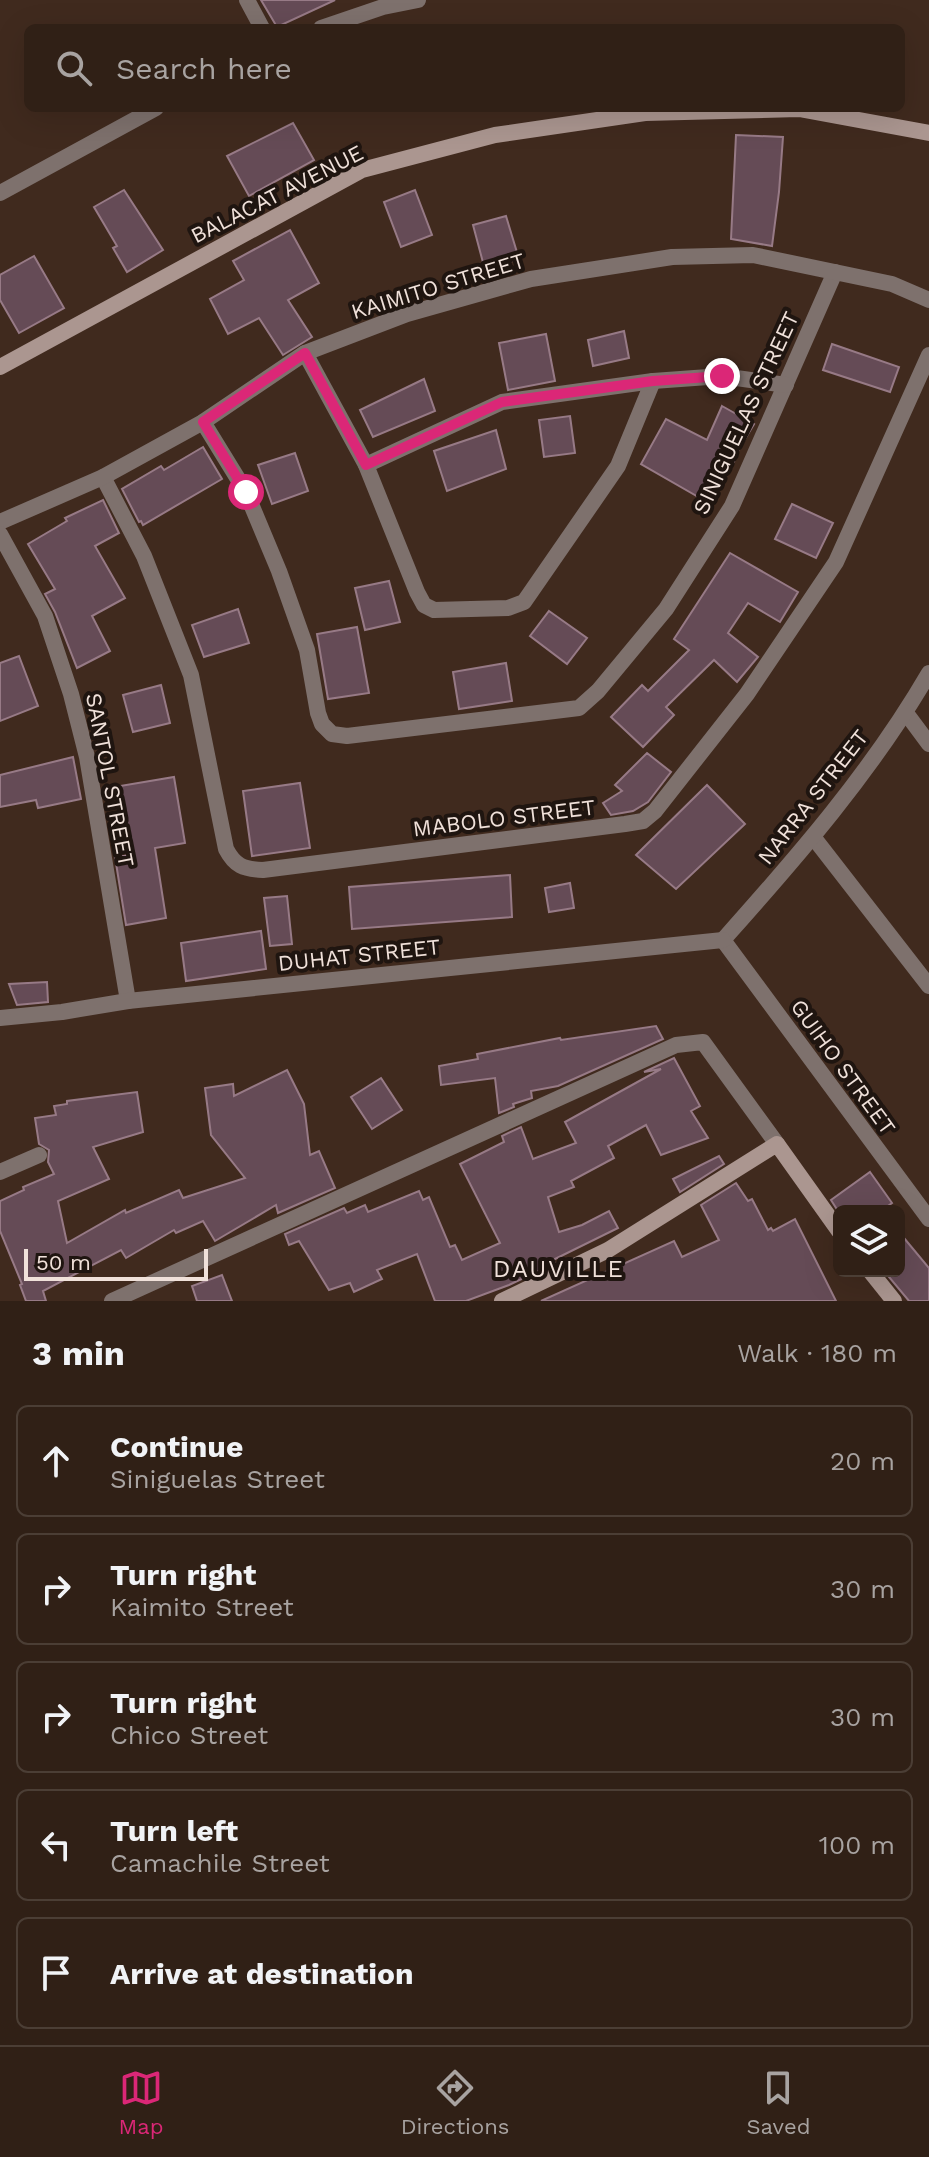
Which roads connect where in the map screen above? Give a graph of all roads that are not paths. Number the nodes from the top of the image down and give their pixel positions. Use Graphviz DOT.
graph roads {
  1 [pos="247,0"];
  2 [pos="418,0"];
  3 [pos="260,24"];
  4 [pos="333,24"];
  5 [pos="149,112"];
  6 [pos="684,112"];
  7 [pos="815,112"];
  8 [pos="929,133"];
  9 [pos="0,193"];
  10 [pos="835,272"];
  11 [pos="929,300"];
  12 [pos="305,353"];
  13 [pos="929,355"];
  14 [pos="0,367"];
  15 [pos="653,381"];
  16 [pos="786,385"];
  17 [pos="203,422"];
  18 [pos="366,465"];
  19 [pos="103,477"];
  20 [pos="0,522"];
  21 [pos="0,534"];
  22 [pos="929,673"];
  23 [pos="906,713"];
  24 [pos="929,744"];
  25 [pos="814,838"];
  26 [pos="723,940"];
  27 [pos="929,986"];
  28 [pos="128,1001"];
  29 [pos="0,1018"];
  30 [pos="777,1144"];
  31 [pos="39,1155"];
  32 [pos="0,1172"];
  33 [pos="929,1219"];
  34 [pos="833,1223"];
  35 [pos="874,1277"];
  36 [pos="112,1301"];
  37 [pos="502,1301"];
  38 [pos="892,1301"];
  1 -- 3 [label="street"];
  2 -- 4 [label="street"];
  5 -- 9 [label="street"];
  6 -- 14 [label="street, BALACAT AVENUE"];
  7 -- 8 [label="street, BALACAT AVENUE"];
  10 -- 11 [label="street, KAIMITO STREET"];
  10 -- 12 [label="street, KAIMITO STREET"];
  10 -- 16 [label="street, SINIGUELAS STREET"];
  12 -- 17 [label="street, KAIMITO STREET"];
  12 -- 18 [label="street"];
  13 -- 19 [label="street, MABOLO STREET"];
  15 -- 16 [label="street"];
  15 -- 18 [label="street"];
  15 -- 18 [label="street"];
  16 -- 17 [label="street, SINIGUELAS STREET"];
  17 -- 19 [label="street, KAIMITO STREET"];
  19 -- 20 [label="street, KAIMITO STREET"];
  21 -- 28 [label="street, SANTOL STREET"];
  22 -- 23 [label="street, NARRA STREET"];
  23 -- 24 [label="street"];
  23 -- 25 [label="street, NARRA STREET"];
  25 -- 26 [label="street, NARRA STREET"];
  25 -- 27 [label="street"];
  26 -- 28 [label="street, DUHAT STREET"];
  26 -- 33 [label="street, GUIHO STREET"];
  28 -- 29 [label="street, DUHAT STREET"];
  30 -- 34 [label="street"];
  30 -- 36 [label="street"];
  30 -- 37 [label="street"];
  31 -- 32 [label="street"];
  35 -- 38 [label="street"];
}
